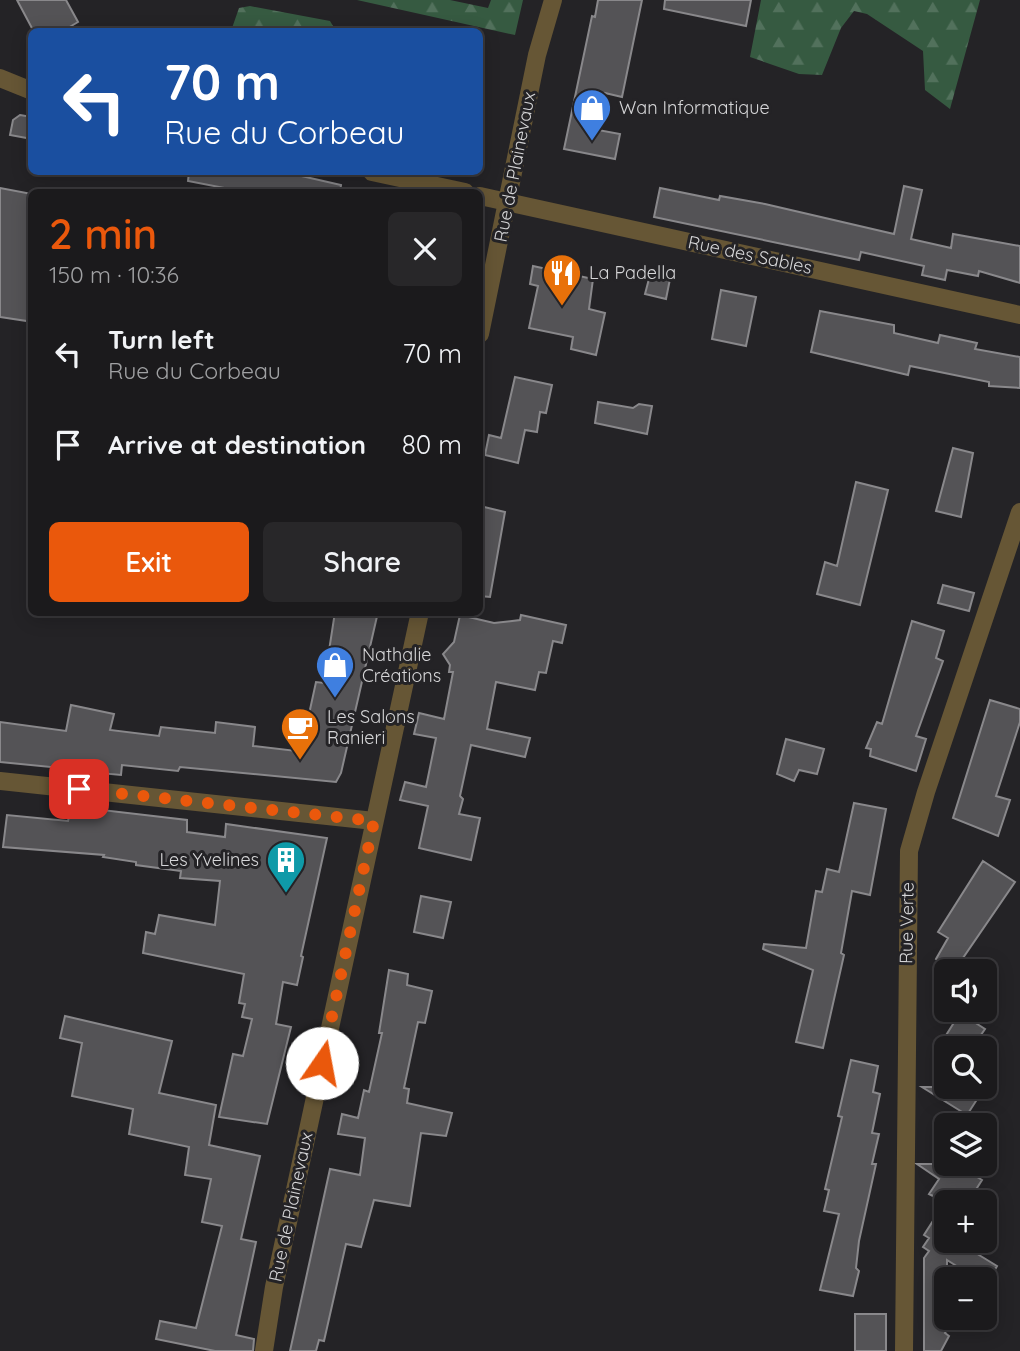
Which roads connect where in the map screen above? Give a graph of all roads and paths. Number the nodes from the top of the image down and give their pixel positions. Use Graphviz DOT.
graph roads {
  1 [pos="553,0"];
  2 [pos="0,78"];
  3 [pos="28,89"];
  4 [pos="386,175"];
  5 [pos="451,189"];
  6 [pos="483,197"];
  7 [pos="508,202"];
  8 [pos="1020,315"];
  9 [pos="483,320"];
  10 [pos="1020,512"];
  11 [pos="419,616"];
  12 [pos="0,781"];
  13 [pos="374,821"];
  14 [pos="264,1351"];
  15 [pos="904,1351"];
  1 -- 7 [label="street, Rue de Plainevaux"];
  2 -- 3 [label="street"];
  4 -- 5 [label="street"];
  6 -- 7 [label="street, Rue des Sables"];
  7 -- 8 [label="street, Rue des Sables"];
  7 -- 9 [label="street, Rue de Plainevaux"];
  10 -- 15 [label="street, Rue Verte"];
  11 -- 13 [label="street, Rue de Plainevaux"];
  12 -- 13 [label="street"];
  13 -- 14 [label="street, Rue de Plainevaux"];
}
